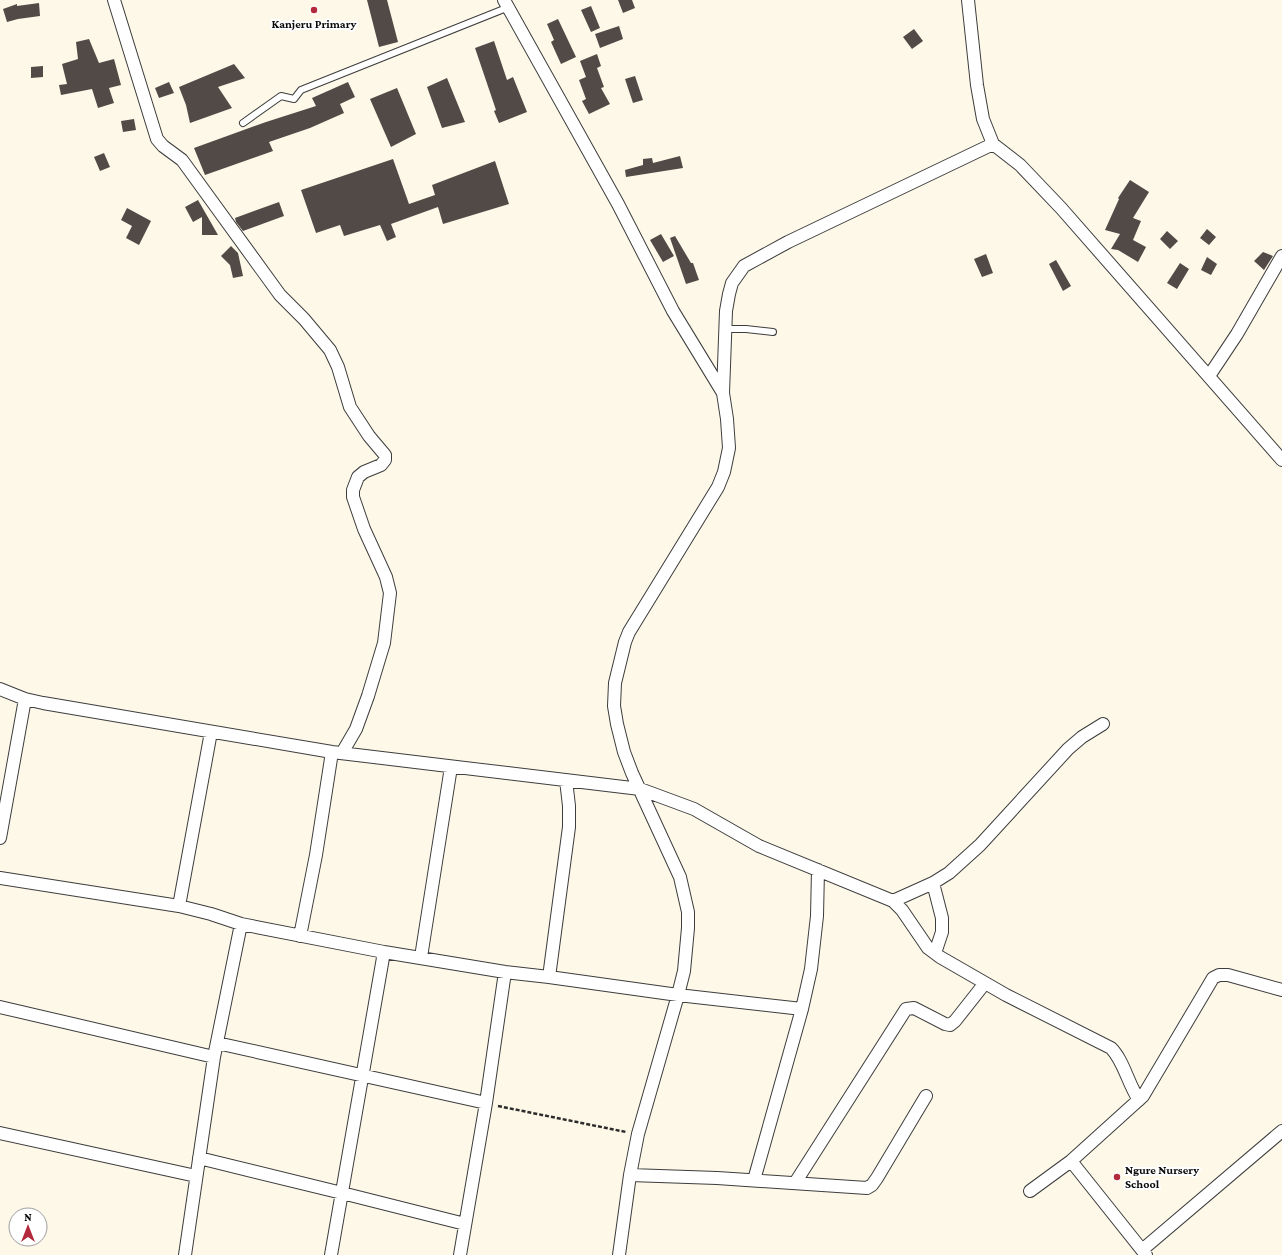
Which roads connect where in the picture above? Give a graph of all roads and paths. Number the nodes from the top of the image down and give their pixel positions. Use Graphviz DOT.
graph roads {
  1 [pos="114,0"];
  2 [pos="968,0"];
  3 [pos="506,4"];
  4 [pos="243,123"];
  5 [pos="993,144"];
  6 [pos="1282,256"];
  7 [pos="726,330"];
  8 [pos="773,332"];
  9 [pos="1209,376"];
  10 [pos="723,393"];
  11 [pos="1282,460"];
  12 [pos="0,689"];
  13 [pos="26,699"];
  14 [pos="1103,724"];
  15 [pos="211,732"];
  16 [pos="337,753"];
  17 [pos="451,767"];
  18 [pos="566,780"];
  19 [pos="640,789"];
  20 [pos="0,838"];
  21 [pos="818,870"];
  22 [pos="0,878"];
  23 [pos="933,883"];
  24 [pos="892,901"];
  25 [pos="179,906"];
  26 [pos="242,924"];
  27 [pos="300,936"];
  28 [pos="384,952"];
  29 [pos="935,953"];
  30 [pos="421,957"];
  31 [pos="505,972"];
  32 [pos="549,976"];
  33 [pos="985,983"];
  34 [pos="1282,990"];
  35 [pos="678,995"];
  36 [pos="0,1007"];
  37 [pos="802,1009"];
  38 [pos="217,1043"];
  39 [pos="214,1057"];
  40 [pos="362,1077"];
  41 [pos="926,1096"];
  42 [pos="1139,1100"];
  43 [pos="486,1103"];
  44 [pos="1282,1131"];
  45 [pos="0,1134"];
  46 [pos="638,1134"];
  47 [pos="199,1158"];
  48 [pos="1071,1161"];
  49 [pos="630,1175"];
  50 [pos="196,1176"];
  51 [pos="754,1180"];
  52 [pos="795,1183"];
  53 [pos="1030,1191"];
  54 [pos="342,1193"];
  55 [pos="465,1224"];
  56 [pos="1144,1253"];
  57 [pos="185,1255"];
  58 [pos="330,1255"];
  59 [pos="460,1255"];
  60 [pos="619,1255"];
  1 -- 16 [label="street"];
  2 -- 5 [label="street"];
  3 -- 4 [label="lane"];
  3 -- 10 [label="street"];
  5 -- 7 [label="street"];
  5 -- 9 [label="street"];
  6 -- 9 [label="street"];
  7 -- 8 [label="lane"];
  7 -- 10 [label="street"];
  9 -- 11 [label="street"];
  10 -- 19 [label="street"];
  12 -- 13 [label="street"];
  13 -- 15 [label="street"];
  13 -- 20 [label="street"];
  14 -- 23 [label="street"];
  15 -- 16 [label="street"];
  15 -- 25 [label="street"];
  16 -- 17 [label="street"];
  16 -- 27 [label="street"];
  17 -- 18 [label="street"];
  17 -- 30 [label="street"];
  18 -- 19 [label="street"];
  18 -- 32 [label="street"];
  19 -- 21 [label="street"];
  19 -- 35 [label="street"];
  21 -- 24 [label="street"];
  21 -- 37 [label="street"];
  22 -- 25 [label="street"];
  23 -- 24 [label="street"];
  23 -- 29 [label="street"];
  24 -- 29 [label="street"];
  25 -- 26 [label="street"];
  26 -- 27 [label="street"];
  26 -- 38 [label="street"];
  27 -- 28 [label="street"];
  28 -- 30 [label="street"];
  28 -- 40 [label="street"];
  29 -- 33 [label="street"];
  30 -- 31 [label="street"];
  31 -- 32 [label="street"];
  31 -- 43 [label="street"];
  32 -- 35 [label="street"];
  33 -- 42 [label="street"];
  33 -- 52 [label="street"];
  34 -- 42 [label="street"];
  35 -- 37 [label="street"];
  35 -- 46 [label="street"];
  36 -- 39 [label="street"];
  37 -- 51 [label="street"];
  38 -- 39 [label="street"];
  38 -- 40 [label="street"];
  39 -- 47 [label="street"];
  40 -- 43 [label="street"];
  40 -- 54 [label="street"];
  41 -- 52 [label="street"];
  42 -- 48 [label="street"];
  43 -- 46 [label="path"];
  43 -- 55 [label="street"];
  44 -- 56 [label="street"];
  45 -- 50 [label="street"];
  46 -- 49 [label="street"];
  47 -- 50 [label="street"];
  47 -- 54 [label="street"];
  48 -- 53 [label="street"];
  48 -- 56 [label="street"];
  49 -- 51 [label="street"];
  49 -- 60 [label="street"];
  50 -- 57 [label="street"];
  51 -- 52 [label="street"];
  54 -- 55 [label="street"];
  54 -- 58 [label="street"];
  55 -- 59 [label="street"];
}
